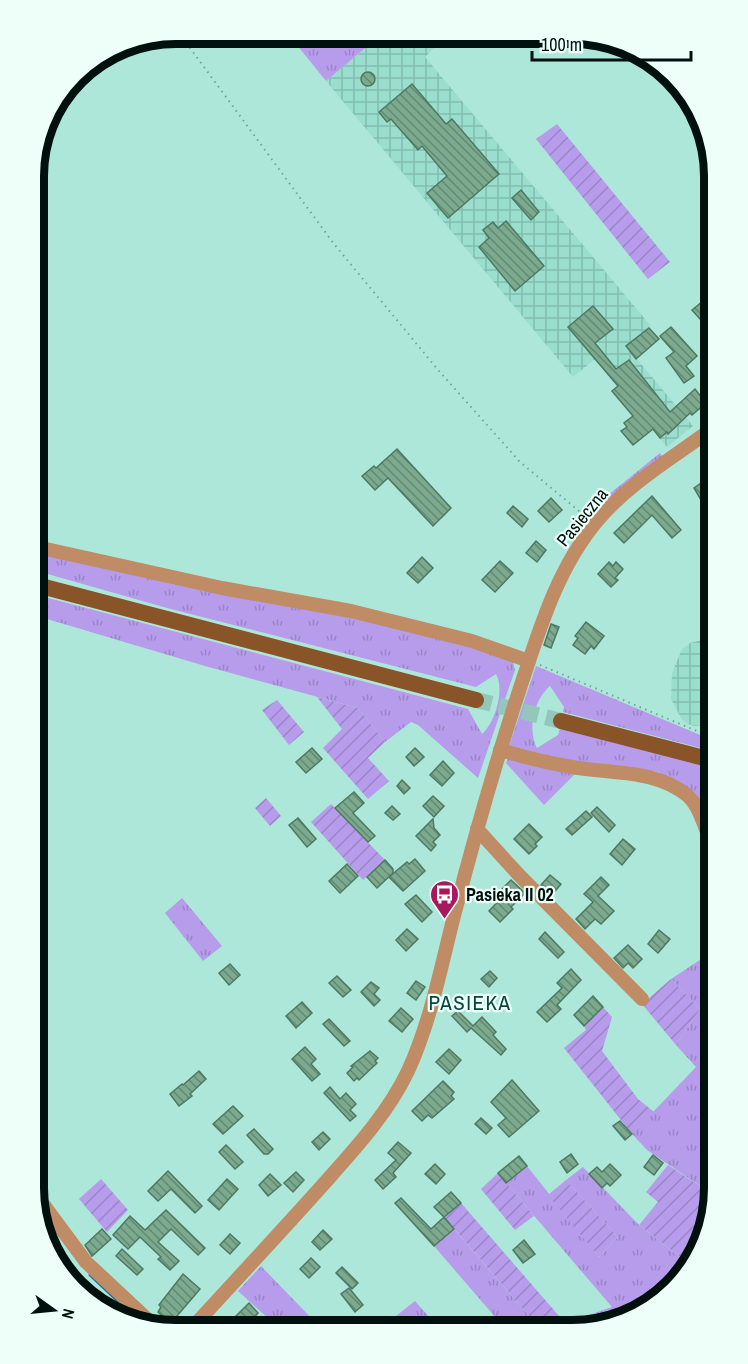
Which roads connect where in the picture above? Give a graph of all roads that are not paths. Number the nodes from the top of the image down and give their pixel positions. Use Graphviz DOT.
graph roads {
  1 [pos="704,435"];
  2 [pos="44,549"];
  3 [pos="44,587"];
  4 [pos="529,661"];
  5 [pos="476,700"];
  6 [pos="561,721"];
  7 [pos="500,750"];
  8 [pos="704,758"];
  9 [pos="704,825"];
  10 [pos="477,829"];
  11 [pos="642,999"];
  12 [pos="45,1207"];
  13 [pos="145,1317"];
  14 [pos="199,1320"];
  1 -- 4 [label="street, Pasieczna"];
  2 -- 4 [label="street"];
  3 -- 5 [label="main road"];
  4 -- 7 [label="street, Pasieczna"];
  6 -- 8 [label="main road"];
  7 -- 9 [label="street"];
  7 -- 10 [label="street, Pasieczna"];
  10 -- 11 [label="street"];
  10 -- 14 [label="street, Pasieczna"];
  12 -- 13 [label="street"];
}
